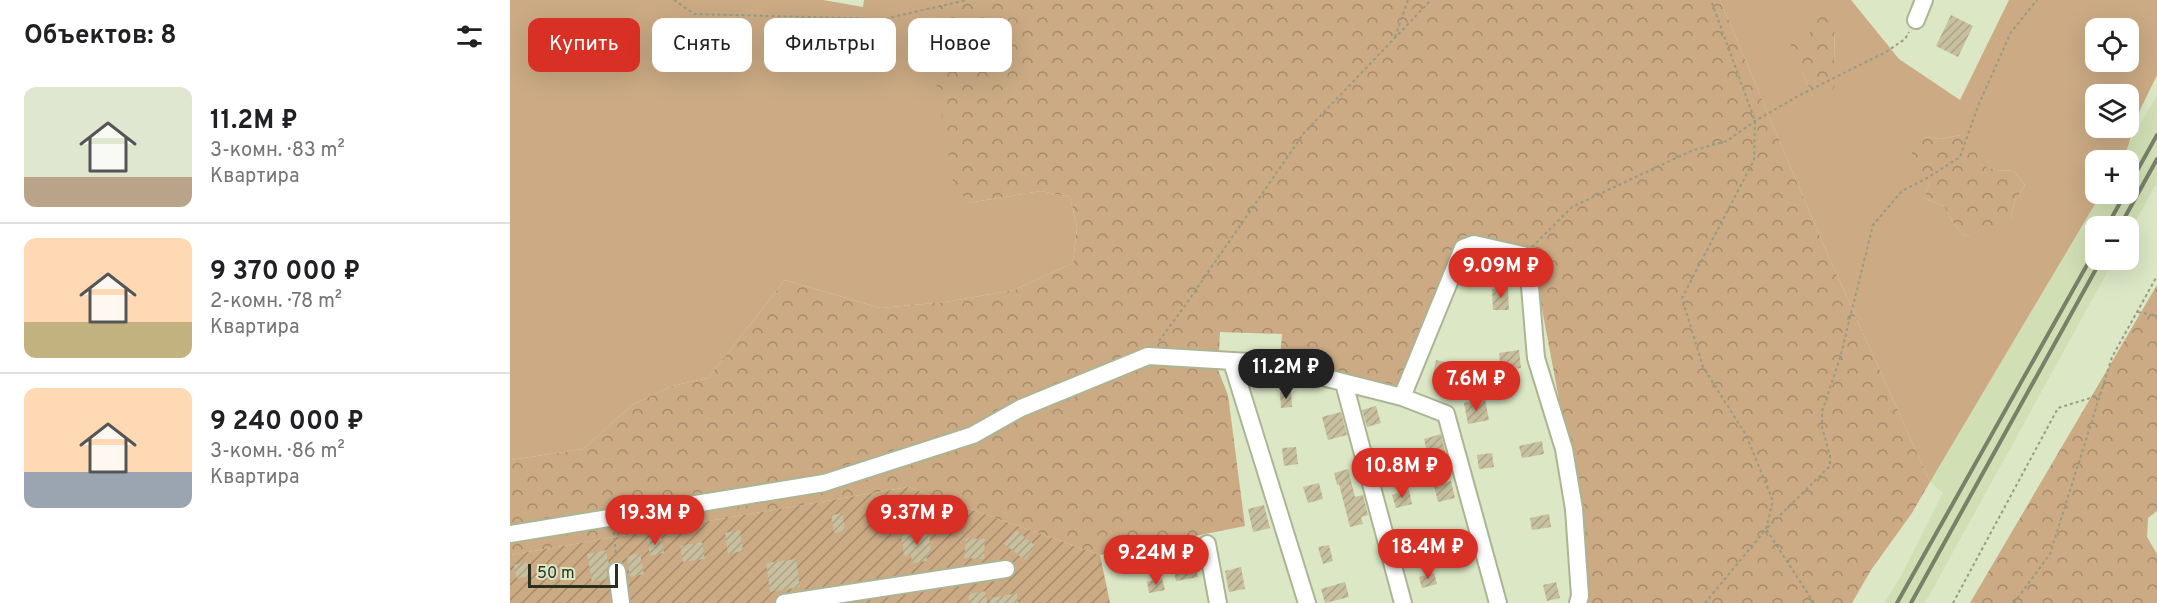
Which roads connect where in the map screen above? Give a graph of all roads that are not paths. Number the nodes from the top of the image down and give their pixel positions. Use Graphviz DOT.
graph roads {
  1 [pos="1924,0"];
  2 [pos="1916,20"];
  3 [pos="1232,362"];
  4 [pos="1344,383"];
  5 [pos="1402,397"];
  6 [pos="510,534"];
  7 [pos="1208,544"];
  8 [pos="1006,569"];
  9 [pos="617,571"];
  10 [pos="621,603"];
  11 [pos="784,603"];
  12 [pos="1218,603"];
  13 [pos="1307,603"];
  14 [pos="1403,603"];
  15 [pos="1498,603"];
  16 [pos="1578,603"];
  1 -- 2 [label="street"];
  3 -- 4 [label="street"];
  3 -- 6 [label="street"];
  3 -- 13 [label="street"];
  4 -- 5 [label="street"];
  4 -- 14 [label="street"];
  5 -- 15 [label="street"];
  5 -- 16 [label="street"];
  7 -- 12 [label="street"];
  8 -- 11 [label="street"];
  9 -- 10 [label="street"];
}
